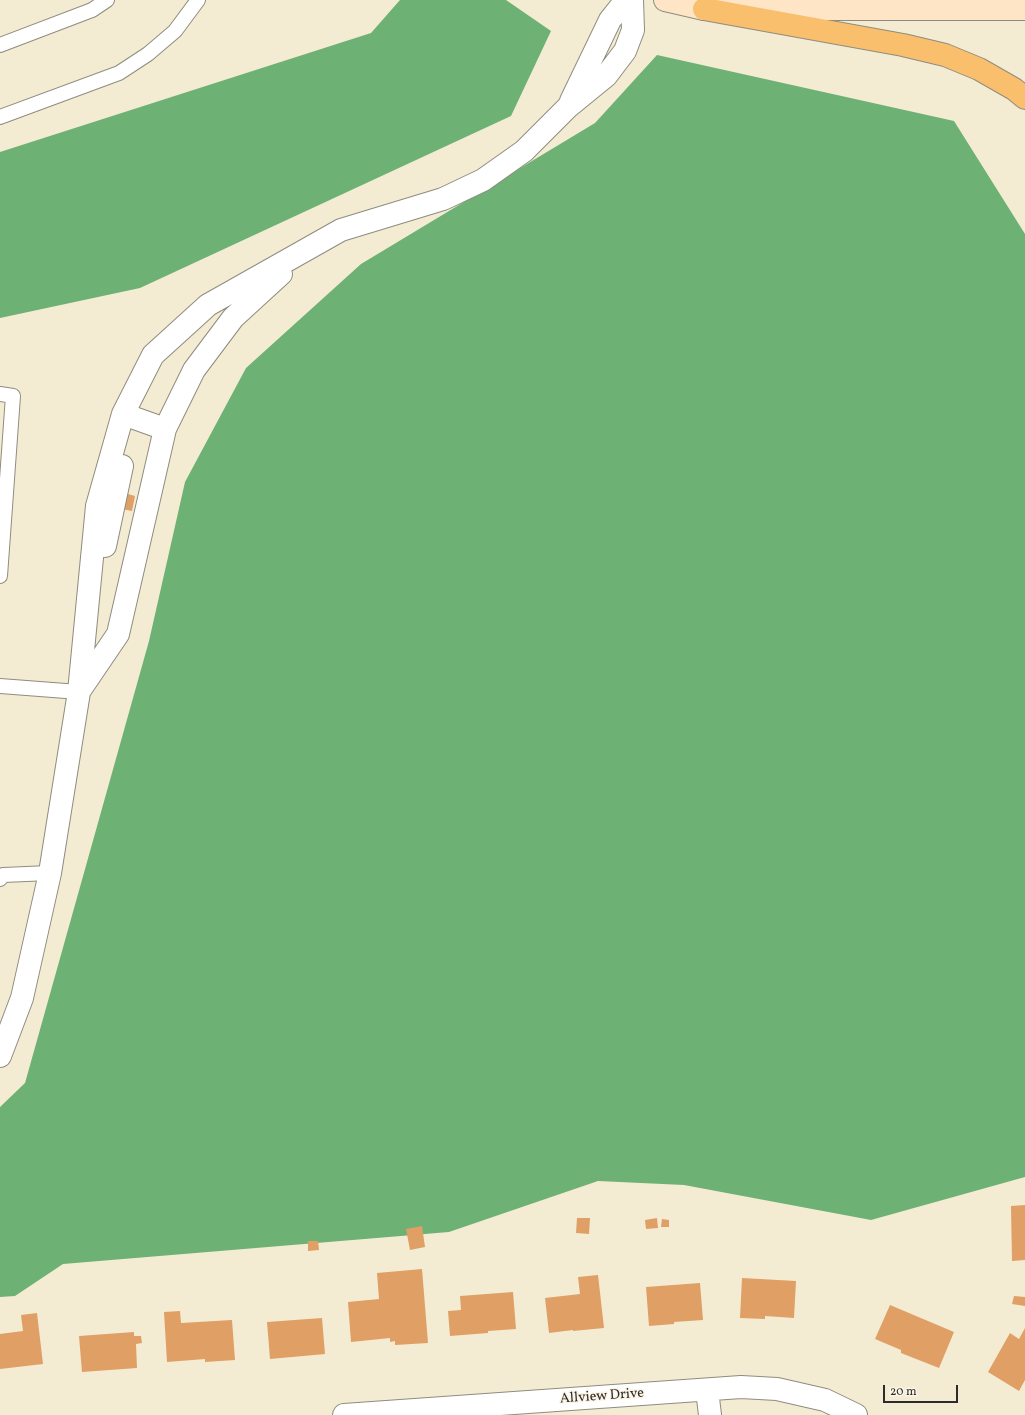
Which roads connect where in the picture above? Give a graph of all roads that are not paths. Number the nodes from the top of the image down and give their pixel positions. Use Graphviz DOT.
graph roads {
  1 [pos="107,0"];
  2 [pos="198,0"];
  3 [pos="626,0"];
  4 [pos="632,0"];
  5 [pos="665,0"];
  6 [pos="89,5"];
  7 [pos="704,9"];
  8 [pos="1025,9"];
  9 [pos="0,46"];
  10 [pos="1025,98"];
  11 [pos="568,107"];
  12 [pos="0,117"];
  13 [pos="308,249"];
  14 [pos="0,394"];
  15 [pos="129,417"];
  16 [pos="165,429"];
  17 [pos="0,576"];
  18 [pos="0,686"];
  19 [pos="79,692"];
  20 [pos="50,873"];
  21 [pos="1,875"];
  22 [pos="0,1056"];
  23 [pos="707,1390"];
  24 [pos="822,1407"];
  25 [pos="344,1415"];
  26 [pos="710,1415"];
  27 [pos="856,1415"];
  1 -- 6 [label="lane"];
  2 -- 12 [label="lane"];
  3 -- 11 [label="street"];
  4 -- 11 [label="street"];
  5 -- 7 [label="street"];
  6 -- 9 [label="lane"];
  7 -- 8 [label="street"];
  7 -- 10 [label="main road"];
  11 -- 13 [label="street"];
  13 -- 15 [label="street"];
  13 -- 16 [label="street"];
  14 -- 17 [label="lane"];
  15 -- 16 [label="street"];
  15 -- 19 [label="street"];
  16 -- 19 [label="street"];
  18 -- 19 [label="lane"];
  19 -- 20 [label="street"];
  20 -- 21 [label="lane"];
  20 -- 22 [label="street"];
  23 -- 24 [label="street, Allview Drive"];
  23 -- 25 [label="street, Allview Drive"];
  23 -- 26 [label="street"];
  24 -- 27 [label="street, Allview Drive"];
}
